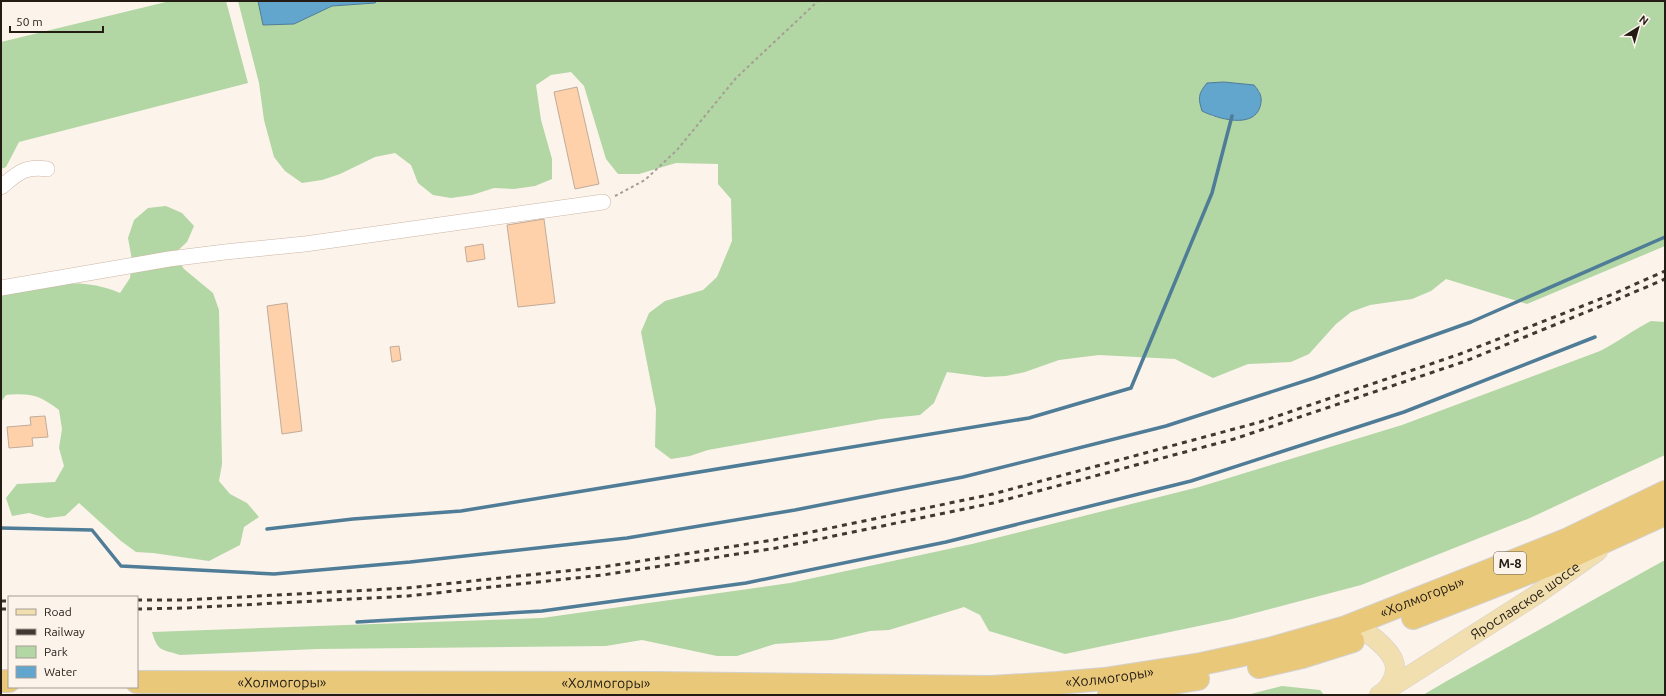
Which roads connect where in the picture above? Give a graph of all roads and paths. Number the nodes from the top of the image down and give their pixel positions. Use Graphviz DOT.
graph roads {
  1 [pos="818,1"];
  2 [pos="47,168"];
  3 [pos="1,187"];
  4 [pos="603,202"];
  5 [pos="1,288"];
  6 [pos="1665,492"];
  7 [pos="1665,498"];
  8 [pos="1665,514"];
  9 [pos="1625,532"];
  10 [pos="1360,630"];
  11 [pos="138,682"];
  12 [pos="1383,693"];
  13 [pos="1088,695"];
  1 -- 4 [label="path"];
  2 -- 3 [label="street"];
  4 -- 5 [label="street"];
  6 -- 10 [label="highway, «Холмогоры» / М-8"];
  7 -- 9 [label="main road, Ярославское шоссе"];
  8 -- 9 [label="highway, «Холмогоры» / М-8"];
  9 -- 10 [label="highway, «Холмогоры» / М-8"];
  9 -- 12 [label="main road, Ярославское шоссе"];
  10 -- 11 [label="highway, «Холмогоры» / М-8"];
  10 -- 12 [label="main road"];
  10 -- 13 [label="highway, «Холмогоры» / М-8"];
}
